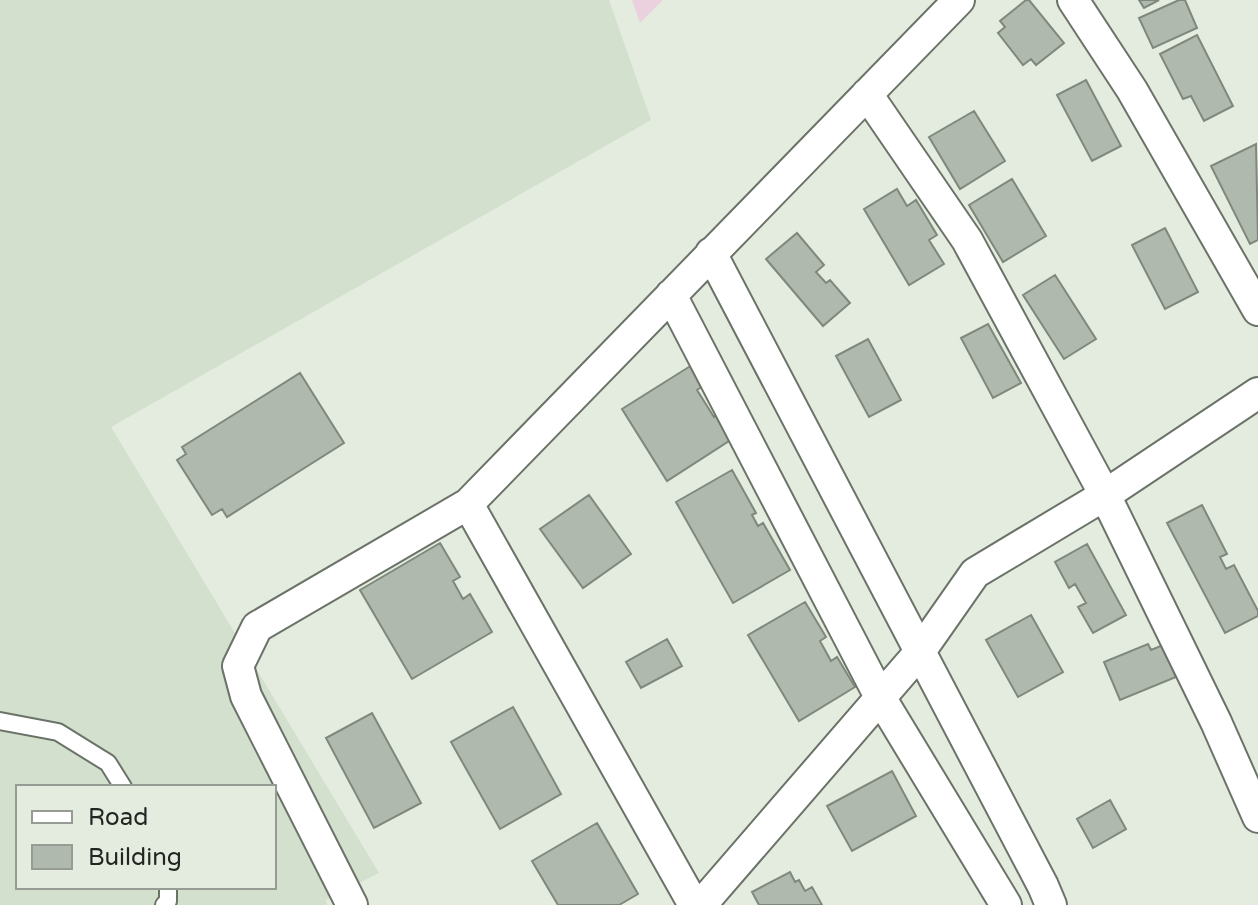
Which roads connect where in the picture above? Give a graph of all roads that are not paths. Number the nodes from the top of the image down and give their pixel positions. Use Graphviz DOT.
graph roads {
  1 [pos="959,0"];
  2 [pos="1073,0"];
  3 [pos="867,94"];
  4 [pos="711,253"];
  5 [pos="671,295"];
  6 [pos="1258,310"];
  7 [pos="1258,393"];
  8 [pos="1105,495"];
  9 [pos="468,504"];
  10 [pos="919,653"];
  11 [pos="880,697"];
  12 [pos="0,721"];
  13 [pos="122,785"];
  14 [pos="1258,817"];
  15 [pos="352,905"];
  16 [pos="694,905"];
  17 [pos="701,905"];
  18 [pos="1006,905"];
  19 [pos="1051,905"];
  1 -- 3 [label="street"];
  2 -- 6 [label="street"];
  3 -- 4 [label="street"];
  3 -- 8 [label="street"];
  4 -- 5 [label="street"];
  4 -- 10 [label="street"];
  5 -- 9 [label="street"];
  5 -- 11 [label="street"];
  7 -- 8 [label="street"];
  8 -- 10 [label="street"];
  8 -- 14 [label="street"];
  9 -- 15 [label="street"];
  9 -- 16 [label="street"];
  10 -- 11 [label="street"];
  10 -- 19 [label="street"];
  11 -- 17 [label="street"];
  11 -- 18 [label="street"];
  12 -- 13 [label="lane"];
}
